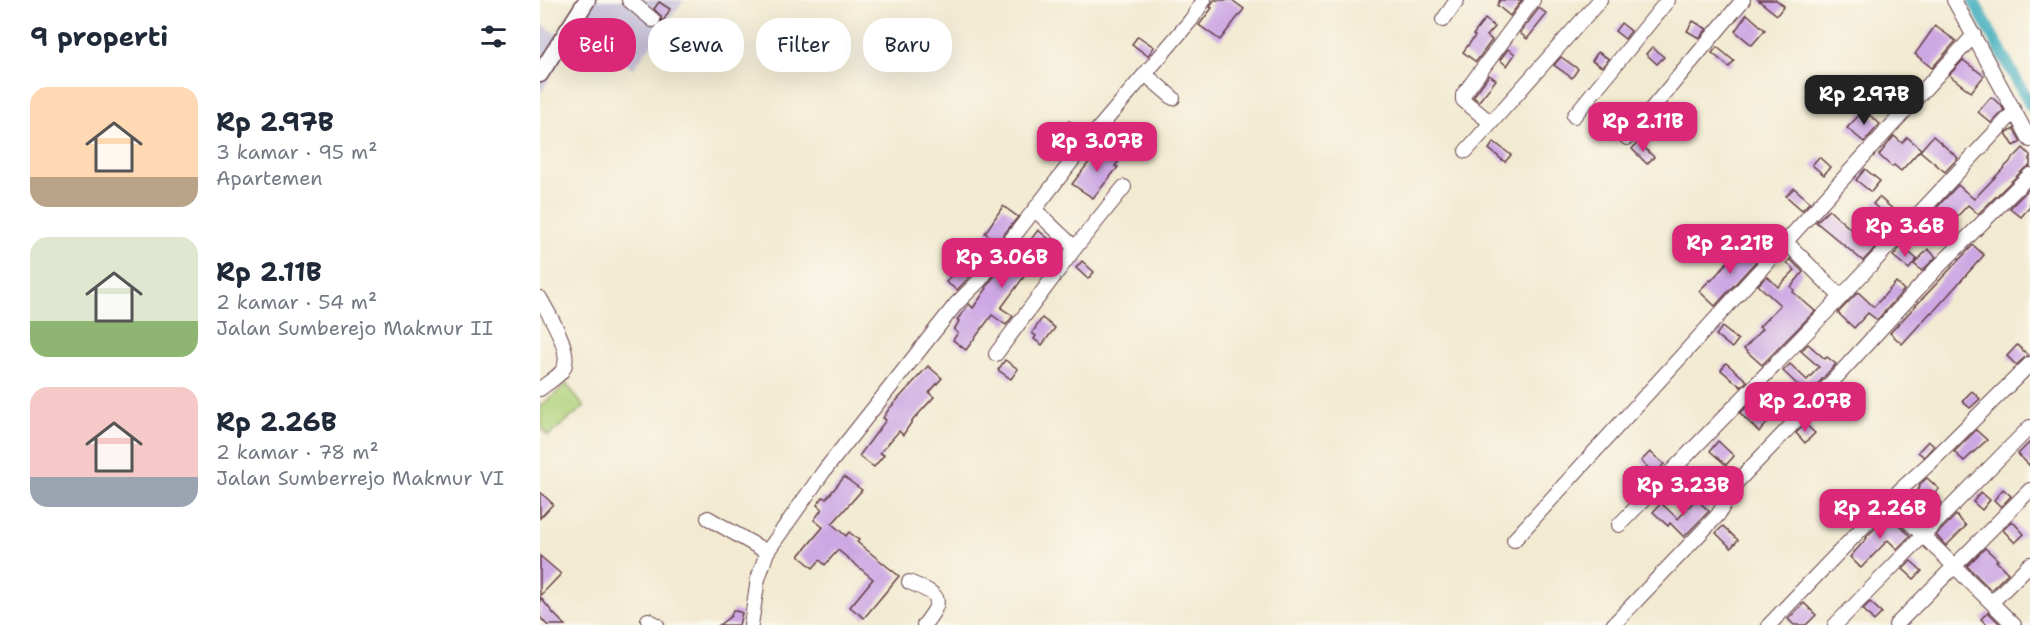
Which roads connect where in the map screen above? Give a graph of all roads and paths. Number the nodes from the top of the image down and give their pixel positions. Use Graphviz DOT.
graph roads {
  1 [pos="587,0"];
  2 [pos="629,0"];
  3 [pos="1204,0"];
  4 [pos="1457,0"];
  5 [pos="1533,0"];
  6 [pos="1600,0"];
  7 [pos="1668,0"];
  8 [pos="1743,0"];
  9 [pos="1954,0"];
  10 [pos="651,18"];
  11 [pos="1443,20"];
  12 [pos="1974,35"];
  13 [pos="540,74"];
  14 [pos="1145,74"];
  15 [pos="1173,98"];
  16 [pos="2014,112"];
  17 [pos="1574,116"];
  18 [pos="1491,123"];
  19 [pos="1627,138"];
  20 [pos="2030,140"];
  21 [pos="1466,151"];
  22 [pos="2030,175"];
  23 [pos="1124,187"];
  24 [pos="1035,210"];
  25 [pos="1786,242"];
  26 [pos="1075,248"];
  27 [pos="1841,297"];
  28 [pos="540,298"];
  29 [pos="996,354"];
  30 [pos="2030,364"];
  31 [pos="540,389"];
  32 [pos="2030,427"];
  33 [pos="2030,490"];
  34 [pos="1888,501"];
  35 [pos="708,518"];
  36 [pos="1619,525"];
  37 [pos="1922,536"];
  38 [pos="1514,540"];
  39 [pos="767,552"];
  40 [pos="2030,564"];
  41 [pos="1954,566"];
  42 [pos="909,582"];
  43 [pos="1992,602"];
  44 [pos="751,625"];
  45 [pos="924,625"];
  46 [pos="1613,625"];
  47 [pos="1769,625"];
  48 [pos="1835,625"];
  49 [pos="1896,625"];
  50 [pos="2014,625"];
  1 -- 13 [label="street"];
  2 -- 10 [label="street"];
  3 -- 14 [label="street"];
  4 -- 11 [label="street"];
  5 -- 18 [label="street"];
  6 -- 18 [label="street"];
  7 -- 17 [label="street"];
  8 -- 19 [label="street"];
  9 -- 12 [label="street"];
  12 -- 16 [label="street"];
  12 -- 25 [label="street"];
  14 -- 15 [label="street"];
  14 -- 24 [label="street"];
  16 -- 20 [label="street"];
  16 -- 27 [label="street"];
  18 -- 21 [label="street"];
  22 -- 46 [label="street"];
  23 -- 26 [label="street"];
  24 -- 26 [label="street"];
  24 -- 39 [label="street"];
  25 -- 27 [label="street"];
  25 -- 38 [label="street"];
  26 -- 29 [label="street"];
  27 -- 36 [label="street"];
  28 -- 31 [label="street"];
  30 -- 34 [label="street"];
  32 -- 37 [label="street"];
  33 -- 41 [label="street"];
  34 -- 37 [label="street"];
  34 -- 47 [label="street"];
  35 -- 39 [label="street"];
  37 -- 41 [label="street"];
  37 -- 48 [label="street"];
  39 -- 44 [label="street"];
  40 -- 43 [label="street"];
  41 -- 43 [label="street"];
  41 -- 49 [label="street"];
  42 -- 45 [label="street"];
  43 -- 50 [label="street"];
}
